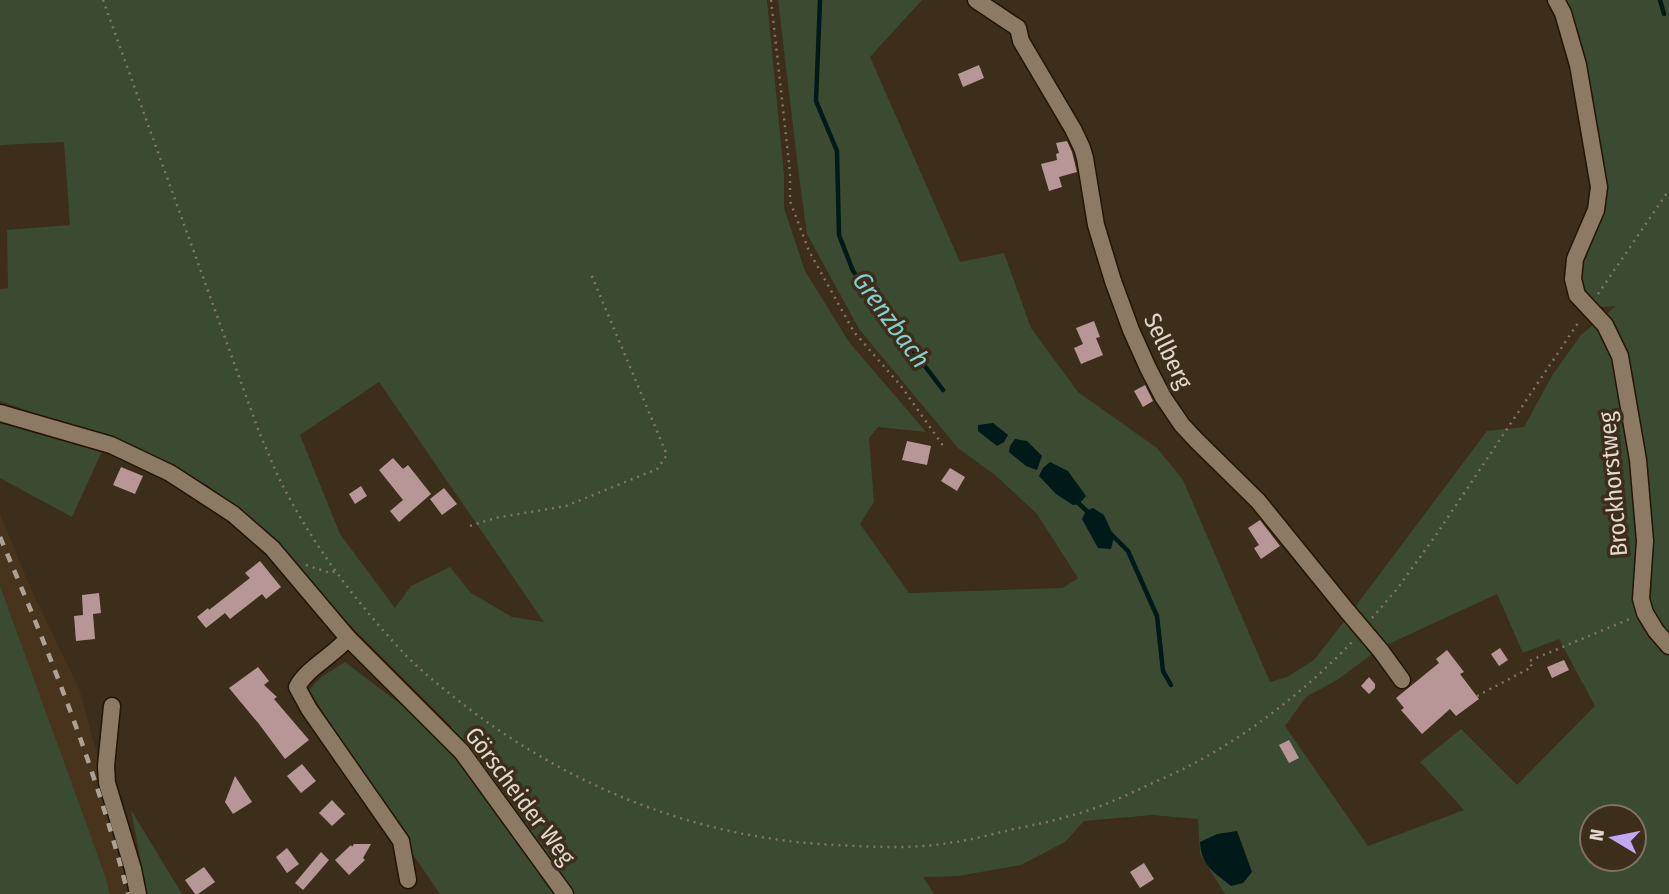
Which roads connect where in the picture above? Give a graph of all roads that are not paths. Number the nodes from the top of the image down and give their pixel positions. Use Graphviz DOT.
graph roads {
  1 [pos="976,0"];
  2 [pos="1556,0"];
  3 [pos="0,412"];
  4 [pos="348,638"];
  5 [pos="1669,646"];
  6 [pos="1402,680"];
  7 [pos="112,706"];
  8 [pos="408,880"];
  9 [pos="138,894"];
  10 [pos="565,894"];
  1 -- 6 [label="street, Sellberg, bridge"];
  2 -- 5 [label="street, Brockhorstweg"];
  3 -- 4 [label="street, Görscheider Weg"];
  4 -- 8 [label="street"];
  4 -- 10 [label="street, Görscheider Weg"];
  7 -- 9 [label="street"];
}
